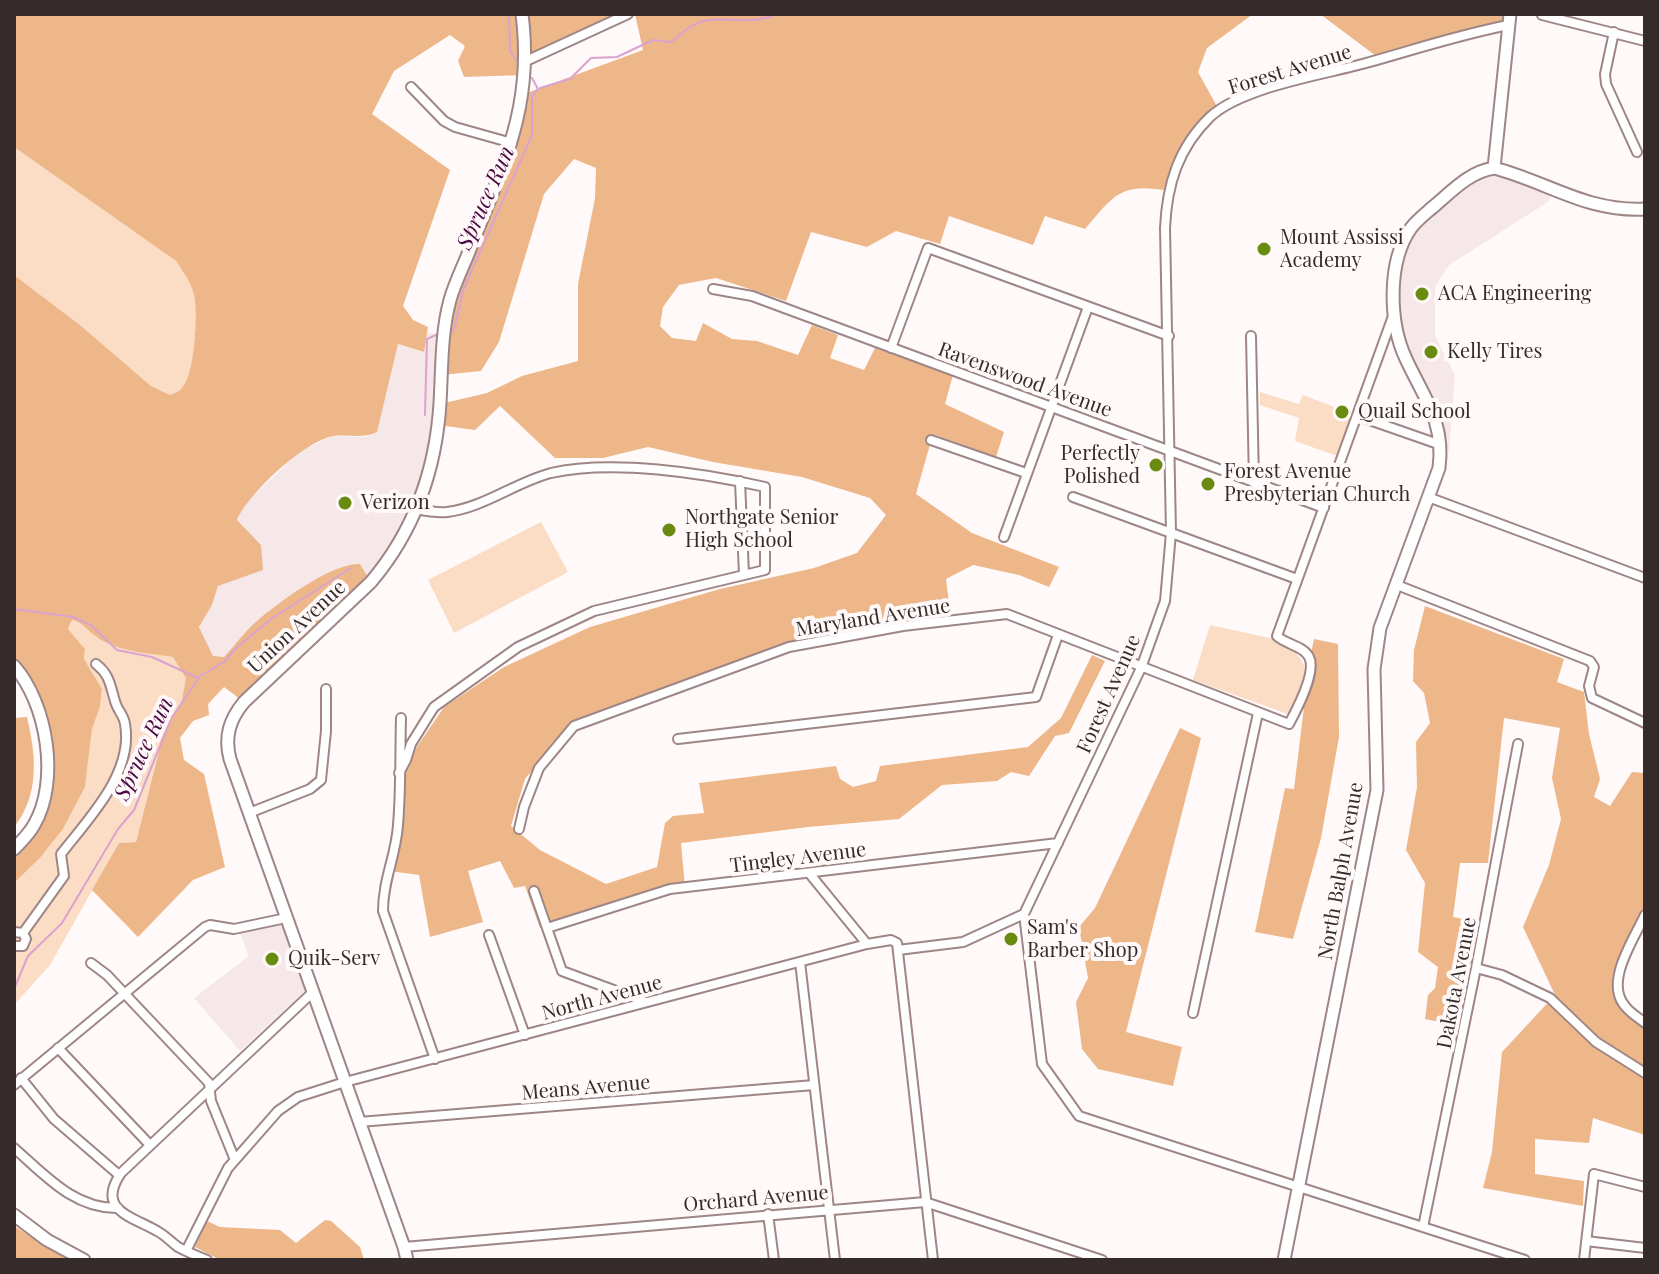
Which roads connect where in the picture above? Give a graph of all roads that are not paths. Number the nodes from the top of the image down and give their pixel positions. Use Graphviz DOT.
graph roads {
  1 [pos="522,14"];
  2 [pos="628,14"];
  3 [pos="1542,15"];
  4 [pos="1509,20"];
  5 [pos="1614,32"];
  6 [pos="1645,41"];
  7 [pos="526,61"];
  8 [pos="411,87"];
  9 [pos="512,143"];
  10 [pos="1637,152"];
  11 [pos="1494,168"];
  12 [pos="1645,209"];
  13 [pos="713,289"];
  14 [pos="1088,307"];
  15 [pos="1395,311"];
  16 [pos="1169,336"];
  17 [pos="1251,336"];
  18 [pos="891,348"];
  19 [pos="1051,407"];
  20 [pos="1358,416"];
  21 [pos="931,440"];
  22 [pos="1442,445"];
  23 [pos="1170,451"];
  24 [pos="1026,473"];
  25 [pos="740,481"];
  26 [pos="1254,483"];
  27 [pos="1073,497"];
  28 [pos="1428,497"];
  29 [pos="1324,508"];
  30 [pos="416,509"];
  31 [pos="1171,533"];
  32 [pos="1004,537"];
  33 [pos="744,575"];
  34 [pos="1645,578"];
  35 [pos="1297,579"];
  36 [pos="1397,585"];
  37 [pos="1058,635"];
  38 [pos="96,664"];
  39 [pos="14,666"];
  40 [pos="1141,668"];
  41 [pos="326,689"];
  42 [pos="1258,713"];
  43 [pos="401,718"];
  44 [pos="1645,723"];
  45 [pos="678,739"];
  46 [pos="1518,744"];
  47 [pos="399,773"];
  48 [pos="249,813"];
  49 [pos="519,829"];
  50 [pos="1058,843"];
  51 [pos="14,849"];
  52 [pos="809,873"];
  53 [pos="534,891"];
  54 [pos="1024,914"];
  55 [pos="1645,915"];
  56 [pos="286,918"];
  57 [pos="547,928"];
  58 [pos="18,932"];
  59 [pos="489,935"];
  60 [pos="867,944"];
  61 [pos="14,946"];
  62 [pos="898,950"];
  63 [pos="800,962"];
  64 [pos="91,963"];
  65 [pos="1476,968"];
  66 [pos="313,992"];
  67 [pos="124,994"];
  68 [pos="647,1002"];
  69 [pos="1193,1013"];
  70 [pos="1645,1023"];
  71 [pos="525,1035"];
  72 [pos="58,1048"];
  73 [pos="435,1059"];
  74 [pos="1645,1073"];
  75 [pos="18,1082"];
  76 [pos="345,1082"];
  77 [pos="814,1085"];
  78 [pos="210,1087"];
  79 [pos="359,1122"];
  80 [pos="150,1145"];
  81 [pos="14,1148"];
  82 [pos="235,1160"];
  83 [pos="119,1175"];
  84 [pos="1299,1187"];
  85 [pos="1645,1187"];
  86 [pos="925,1202"];
  87 [pos="118,1208"];
  88 [pos="829,1208"];
  89 [pos="768,1214"];
  90 [pos="14,1215"];
  91 [pos="1423,1227"];
  92 [pos="1586,1241"];
  93 [pos="404,1247"];
  94 [pos="1645,1248"];
  95 [pos="186,1251"];
  96 [pos="84,1260"];
  97 [pos="207,1260"];
  98 [pos="407,1260"];
  99 [pos="774,1260"];
  100 [pos="835,1260"];
  101 [pos="933,1260"];
  102 [pos="1102,1260"];
  103 [pos="1284,1260"];
  104 [pos="1525,1260"];
  105 [pos="1584,1260"];
  1 -- 7 [label="street, Union Avenue"];
  2 -- 7 [label="street"];
  3 -- 5 [label="street"];
  4 -- 11 [label="street"];
  4 -- 16 [label="street, Forest Avenue"];
  5 -- 6 [label="street"];
  5 -- 10 [label="street"];
  7 -- 9 [label="street, Union Avenue"];
  8 -- 9 [label="street"];
  9 -- 30 [label="street, Union Avenue"];
  11 -- 12 [label="street"];
  11 -- 15 [label="street, North Balph Avenue"];
  13 -- 18 [label="street, Ravenswood Avenue"];
  14 -- 16 [label="street"];
  14 -- 18 [label="street"];
  14 -- 19 [label="street"];
  15 -- 20 [label="street"];
  15 -- 22 [label="street, North Balph Avenue"];
  16 -- 23 [label="street, Forest Avenue"];
  17 -- 26 [label="street"];
  18 -- 19 [label="street, Ravenswood Avenue"];
  19 -- 23 [label="street, Ravenswood Avenue"];
  19 -- 24 [label="street"];
  20 -- 22 [label="street"];
  20 -- 29 [label="street"];
  21 -- 24 [label="street"];
  22 -- 28 [label="street, North Balph Avenue"];
  23 -- 26 [label="street, Ravenswood Avenue"];
  23 -- 31 [label="street, Forest Avenue"];
  24 -- 32 [label="street"];
  25 -- 30 [label="street"];
  25 -- 33 [label="street"];
  25 -- 33 [label="street"];
  26 -- 29 [label="street, Ravenswood Avenue"];
  27 -- 31 [label="street"];
  28 -- 34 [label="street"];
  28 -- 36 [label="street, North Balph Avenue"];
  29 -- 35 [label="street"];
  30 -- 48 [label="street, Union Avenue"];
  31 -- 35 [label="street"];
  31 -- 40 [label="street, Forest Avenue"];
  33 -- 47 [label="street"];
  35 -- 42 [label="street, Maryland Avenue"];
  36 -- 44 [label="street"];
  36 -- 84 [label="street, North Balph Avenue"];
  37 -- 40 [label="street, Maryland Avenue"];
  37 -- 45 [label="street"];
  37 -- 49 [label="street, Maryland Avenue"];
  38 -- 58 [label="street"];
  39 -- 51 [label="street"];
  40 -- 42 [label="street, Maryland Avenue"];
  40 -- 50 [label="street, Forest Avenue"];
  41 -- 48 [label="street"];
  42 -- 69 [label="street"];
  43 -- 47 [label="street"];
  46 -- 65 [label="street, Dakota Avenue"];
  47 -- 73 [label="street"];
  48 -- 56 [label="street, Union Avenue"];
  50 -- 52 [label="street, Tingley Avenue"];
  50 -- 54 [label="street, Forest Avenue"];
  52 -- 57 [label="street, Tingley Avenue"];
  52 -- 60 [label="street"];
  53 -- 57 [label="street"];
  54 -- 62 [label="street"];
  54 -- 84 [label="street"];
  55 -- 70 [label="street"];
  56 -- 66 [label="street, Union Avenue"];
  56 -- 67 [label="street"];
  57 -- 68 [label="street"];
  58 -- 61 [label="street"];
  59 -- 71 [label="street"];
  60 -- 62 [label="street"];
  60 -- 63 [label="street, North Avenue"];
  62 -- 86 [label="street"];
  63 -- 68 [label="street, North Avenue"];
  63 -- 77 [label="street"];
  64 -- 67 [label="street"];
  65 -- 74 [label="street"];
  65 -- 91 [label="street, Dakota Avenue"];
  66 -- 76 [label="street, Union Avenue"];
  66 -- 78 [label="street"];
  67 -- 72 [label="street"];
  67 -- 78 [label="street"];
  68 -- 71 [label="street, North Avenue"];
  71 -- 73 [label="street, North Avenue"];
  72 -- 75 [label="street"];
  72 -- 80 [label="street"];
  73 -- 76 [label="street, North Avenue"];
  75 -- 83 [label="street"];
  76 -- 79 [label="street, Union Avenue"];
  76 -- 82 [label="street, North Avenue"];
  77 -- 79 [label="street, Means Avenue"];
  77 -- 88 [label="street"];
  78 -- 80 [label="street"];
  78 -- 82 [label="street"];
  79 -- 93 [label="street, Union Avenue"];
  80 -- 83 [label="street"];
  81 -- 87 [label="street"];
  82 -- 95 [label="street, North Avenue"];
  83 -- 87 [label="street"];
  84 -- 91 [label="street"];
  84 -- 103 [label="street, North Balph Avenue"];
  85 -- 92 [label="street"];
  86 -- 88 [label="street, Orchard Avenue"];
  86 -- 101 [label="street"];
  86 -- 102 [label="street, Orchard Avenue"];
  87 -- 95 [label="street"];
  88 -- 89 [label="street, Orchard Avenue"];
  88 -- 100 [label="street"];
  89 -- 93 [label="street, Orchard Avenue"];
  89 -- 99 [label="street"];
  90 -- 96 [label="street"];
  91 -- 104 [label="street"];
  92 -- 94 [label="street"];
  92 -- 105 [label="street"];
  93 -- 98 [label="street, Union Avenue"];
  95 -- 97 [label="street"];
}
